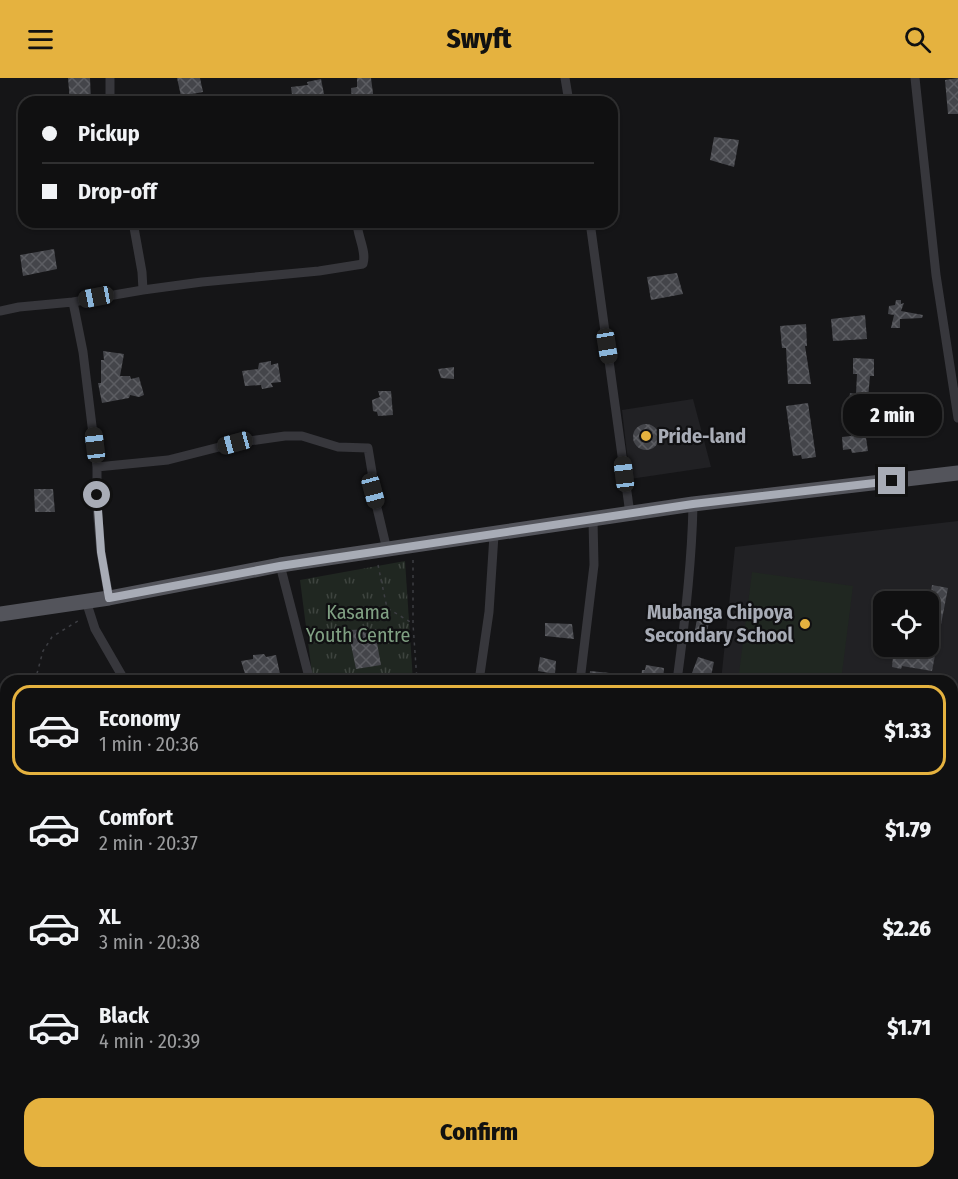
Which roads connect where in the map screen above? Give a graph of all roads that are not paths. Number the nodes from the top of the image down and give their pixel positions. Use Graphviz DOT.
graph roads {
  1 [pos="110,78"];
  2 [pos="565,78"];
  3 [pos="915,78"];
  4 [pos="110,96"];
  5 [pos="568,96"];
  6 [pos="134,228"];
  7 [pos="357,228"];
  8 [pos="591,228"];
  9 [pos="143,290"];
  10 [pos="73,302"];
  11 [pos="0,304"];
  12 [pos="19,307"];
  13 [pos="0,311"];
  14 [pos="958,418"];
  15 [pos="97,467"];
  16 [pos="958,473"];
  17 [pos="693,504"];
  18 [pos="630,514"];
  19 [pos="593,520"];
  20 [pos="494,535"];
  21 [pos="381,551"];
  22 [pos="280,566"];
  23 [pos="109,598"];
  24 [pos="88,609"];
  25 [pos="0,614"];
  26 [pos="121,675"];
  27 [pos="308,675"];
  28 [pos="480,675"];
  29 [pos="581,675"];
  30 [pos="678,675"];
  1 -- 4 [label="street"];
  2 -- 5 [label="street"];
  3 -- 14 [label="street"];
  6 -- 9 [label="street"];
  7 -- 9 [label="street"];
  8 -- 18 [label="street"];
  9 -- 10 [label="street"];
  10 -- 12 [label="street"];
  10 -- 15 [label="street"];
  11 -- 12 [label="street"];
  12 -- 13 [label="street"];
  15 -- 21 [label="street"];
  15 -- 23 [label="street"];
  16 -- 17 [label="main road"];
  17 -- 18 [label="main road"];
  17 -- 30 [label="street"];
  18 -- 19 [label="main road"];
  19 -- 20 [label="main road"];
  19 -- 29 [label="street"];
  20 -- 21 [label="main road"];
  20 -- 28 [label="street"];
  21 -- 22 [label="main road"];
  22 -- 23 [label="main road"];
  22 -- 27 [label="street"];
  23 -- 24 [label="main road"];
  24 -- 25 [label="main road"];
  24 -- 26 [label="street"];
}
